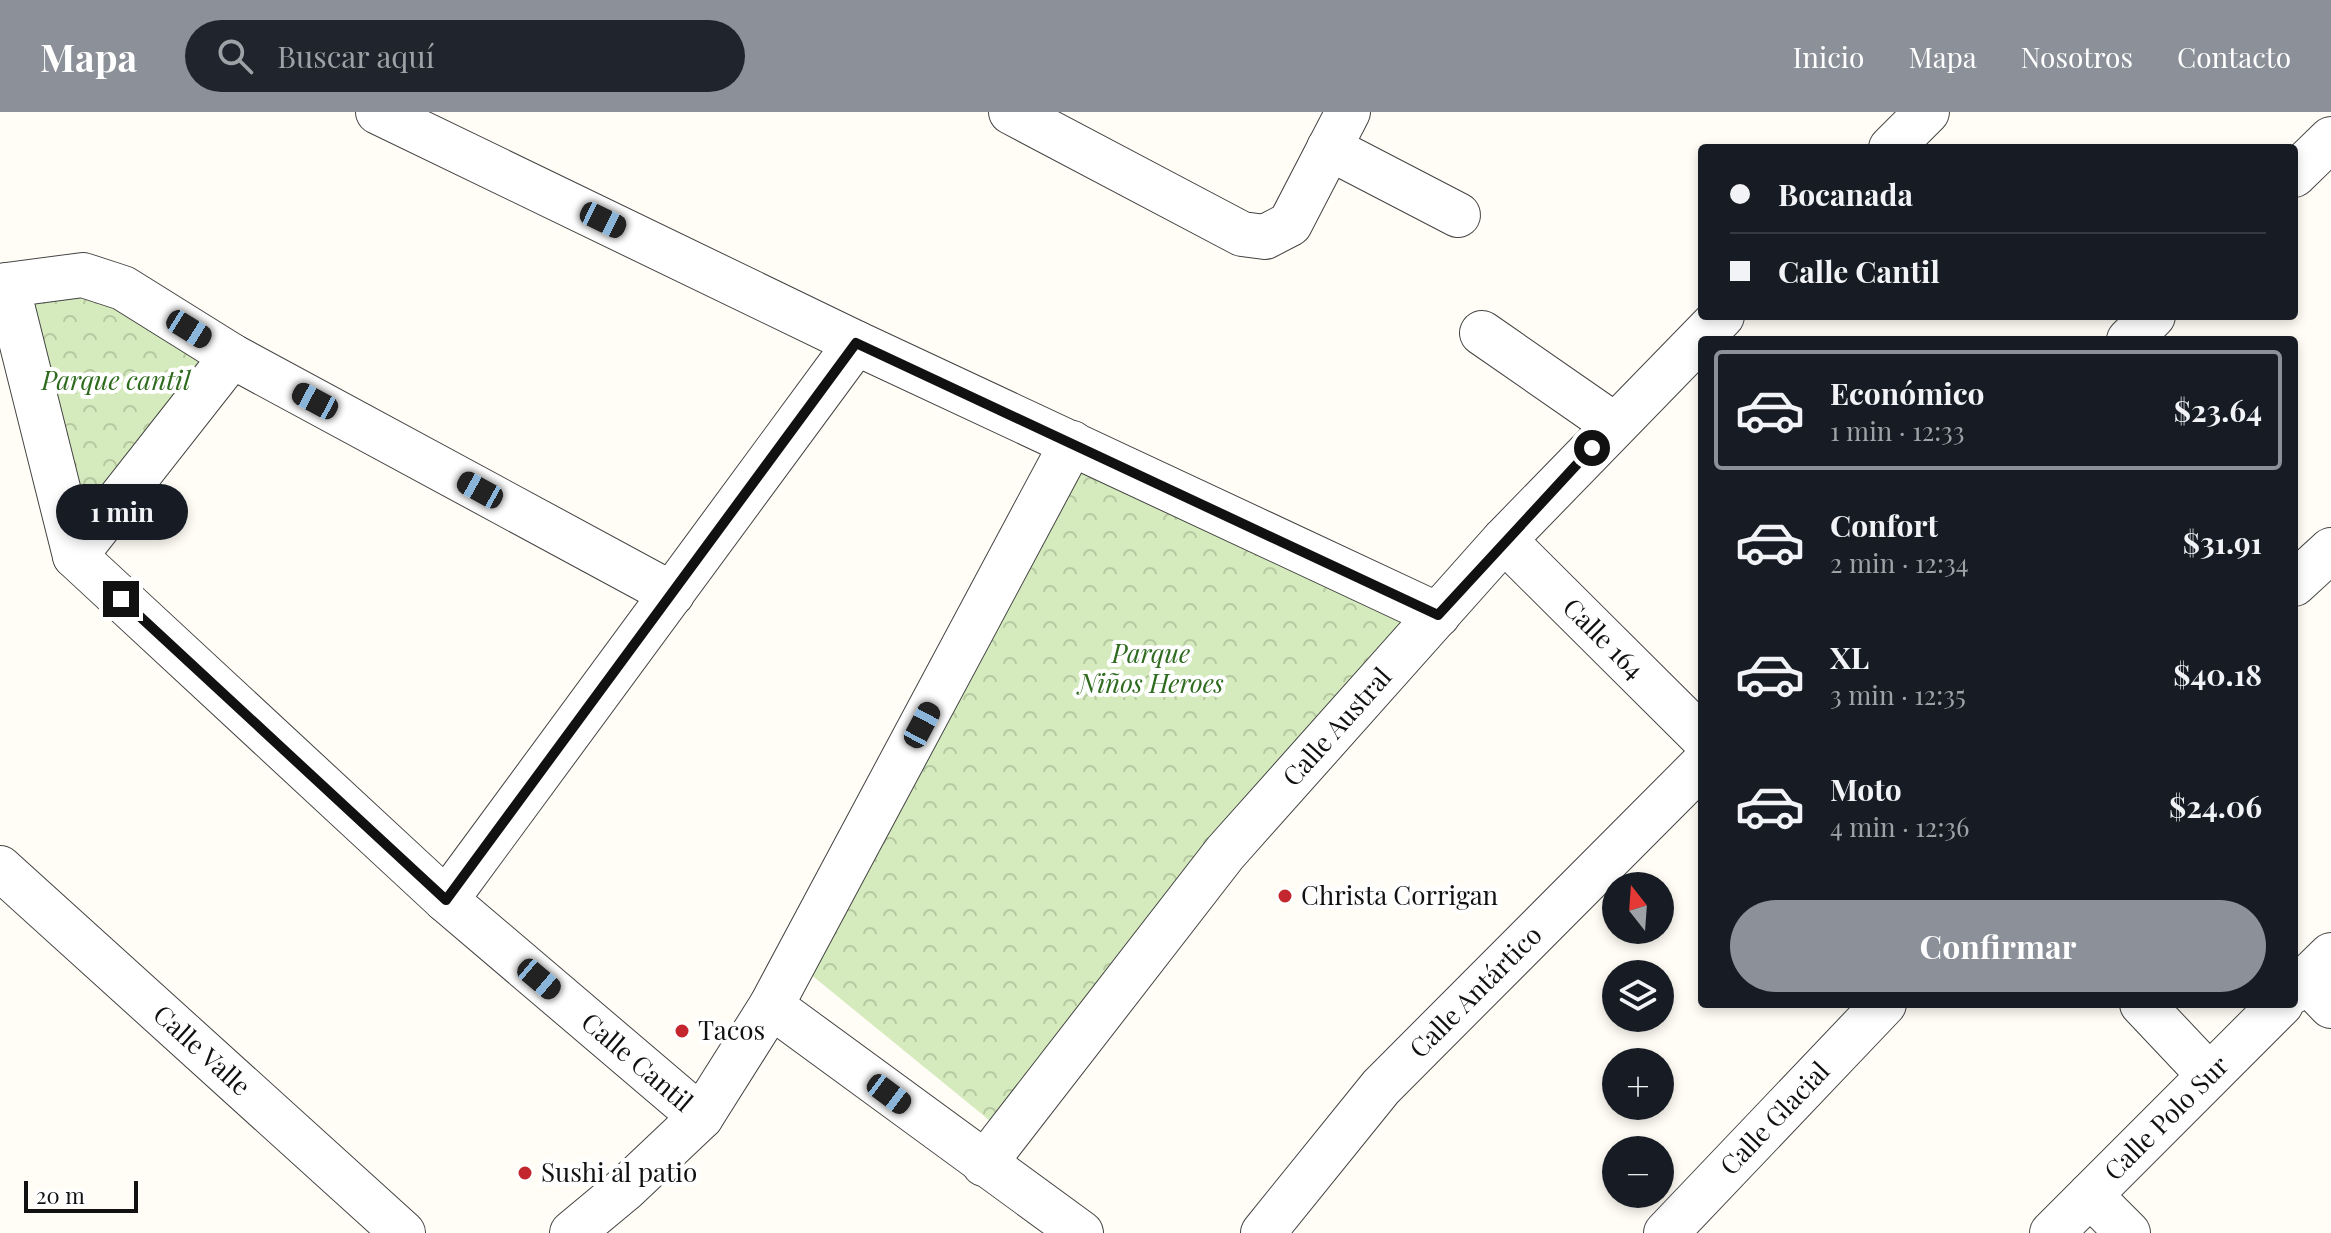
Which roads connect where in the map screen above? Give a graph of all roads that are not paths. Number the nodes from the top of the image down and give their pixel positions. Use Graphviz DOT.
graph roads {
  1 [pos="378,112"];
  2 [pos="1011,112"];
  3 [pos="1927,112"];
  4 [pos="2324,112"];
  5 [pos="2331,120"];
  6 [pos="1062,124"];
  7 [pos="1339,130"];
  8 [pos="2331,139"];
  9 [pos="1895,144"];
  10 [pos="2298,171"];
  11 [pos="1458,215"];
  12 [pos="4,285"];
  13 [pos="1718,320"];
  14 [pos="2149,320"];
  15 [pos="1482,333"];
  16 [pos="1702,336"];
  17 [pos="2133,336"];
  18 [pos="1698,340"];
  19 [pos="856,343"];
  20 [pos="232,356"];
  21 [pos="1613,424"];
  22 [pos="1072,443"];
  23 [pos="1504,540"];
  24 [pos="2331,550"];
  25 [pos="75,556"];
  26 [pos="2298,580"];
  27 [pos="672,594"];
  28 [pos="1438,615"];
  29 [pos="1698,733"];
  30 [pos="1698,769"];
  31 [pos="0,868"];
  32 [pos="446,900"];
  33 [pos="771,1006"];
  34 [pos="1880,1008"];
  35 [pos="2146,1008"];
  36 [pos="2285,1008"];
  37 [pos="2209,1075"];
  38 [pos="701,1117"];
  39 [pos="984,1164"];
  40 [pos="2090,1195"];
  41 [pos="1078,1232"];
  42 [pos="403,1233"];
  43 [pos="572,1233"];
  44 [pos="1263,1233"];
  45 [pos="1666,1233"];
  46 [pos="2052,1233"];
  47 [pos="2128,1233"];
  1 -- 19 [label="street"];
  2 -- 6 [label="street"];
  3 -- 9 [label="street"];
  4 -- 5 [label="street"];
  6 -- 7 [label="street"];
  7 -- 11 [label="street"];
  8 -- 10 [label="street"];
  12 -- 20 [label="street"];
  12 -- 25 [label="street"];
  13 -- 16 [label="street, Calle Austral"];
  14 -- 17 [label="street"];
  15 -- 21 [label="street"];
  18 -- 21 [label="street, Calle Austral"];
  19 -- 22 [label="street"];
  19 -- 27 [label="street"];
  20 -- 25 [label="street"];
  20 -- 27 [label="street"];
  21 -- 23 [label="street, Calle Austral"];
  22 -- 28 [label="street"];
  22 -- 33 [label="street"];
  23 -- 28 [label="street, Calle Austral"];
  23 -- 29 [label="street, Calle 164"];
  24 -- 26 [label="street"];
  25 -- 32 [label="street, Calle Cantil"];
  27 -- 32 [label="street"];
  28 -- 39 [label="street, Calle Austral"];
  30 -- 44 [label="street, Calle Antártico"];
  31 -- 42 [label="street, Calle Valle"];
  32 -- 38 [label="street, Calle Cantil"];
  33 -- 38 [label="street"];
  33 -- 39 [label="street"];
  34 -- 45 [label="street, Calle Glacial"];
  35 -- 37 [label="street"];
  36 -- 37 [label="street, Calle Polo Sur"];
  37 -- 40 [label="street, Calle Polo Sur"];
  38 -- 43 [label="street"];
  39 -- 41 [label="street"];
  40 -- 46 [label="street, Calle Polo Sur"];
  40 -- 47 [label="street"];
}
